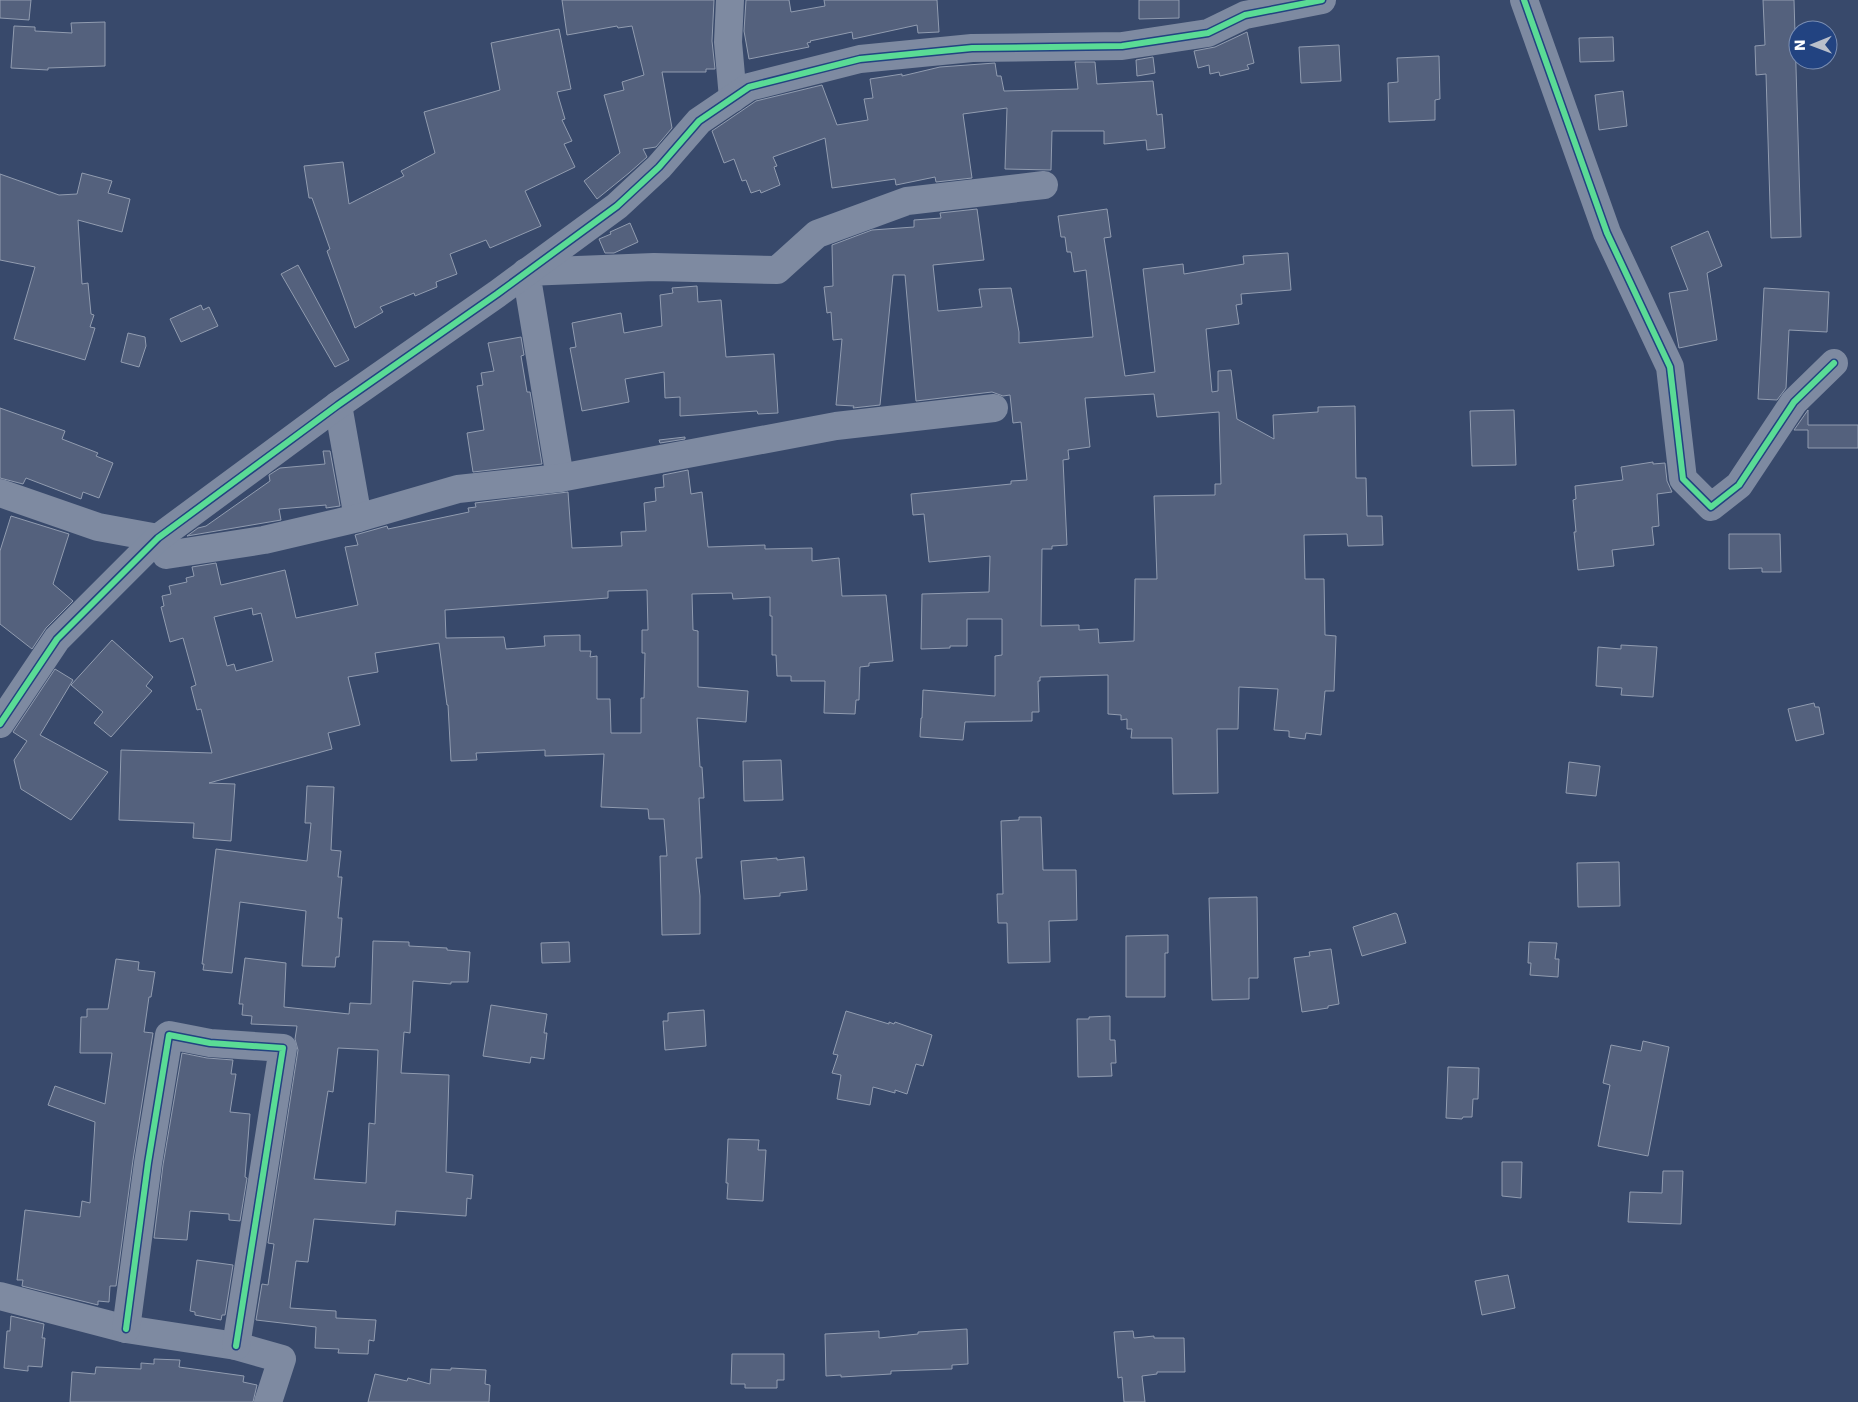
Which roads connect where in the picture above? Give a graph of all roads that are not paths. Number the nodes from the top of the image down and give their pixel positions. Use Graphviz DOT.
graph roads {
  1 [pos="730,0"];
  2 [pos="1322,0"];
  3 [pos="1524,0"];
  4 [pos="733,98"];
  5 [pos="1044,185"];
  6 [pos="526,272"];
  7 [pos="1834,363"];
  8 [pos="338,405"];
  9 [pos="994,408"];
  10 [pos="560,478"];
  11 [pos="0,494"];
  12 [pos="358,518"];
  13 [pos="158,538"];
  14 [pos="0,724"];
  15 [pos="0,1296"];
  16 [pos="126,1329"];
  17 [pos="236,1346"];
  18 [pos="268,1402"];
  1 -- 4 [label="street"];
  2 -- 4 [label="street"];
  3 -- 7 [label="street"];
  4 -- 6 [label="street"];
  5 -- 6 [label="street"];
  6 -- 8 [label="street"];
  6 -- 10 [label="street"];
  8 -- 12 [label="street"];
  8 -- 13 [label="street"];
  9 -- 10 [label="street"];
  10 -- 12 [label="street"];
  11 -- 13 [label="street"];
  12 -- 13 [label="street"];
  13 -- 14 [label="street"];
  15 -- 16 [label="street"];
  16 -- 17 [label="street"];
  16 -- 17 [label="street"];
  17 -- 18 [label="street"];
}
